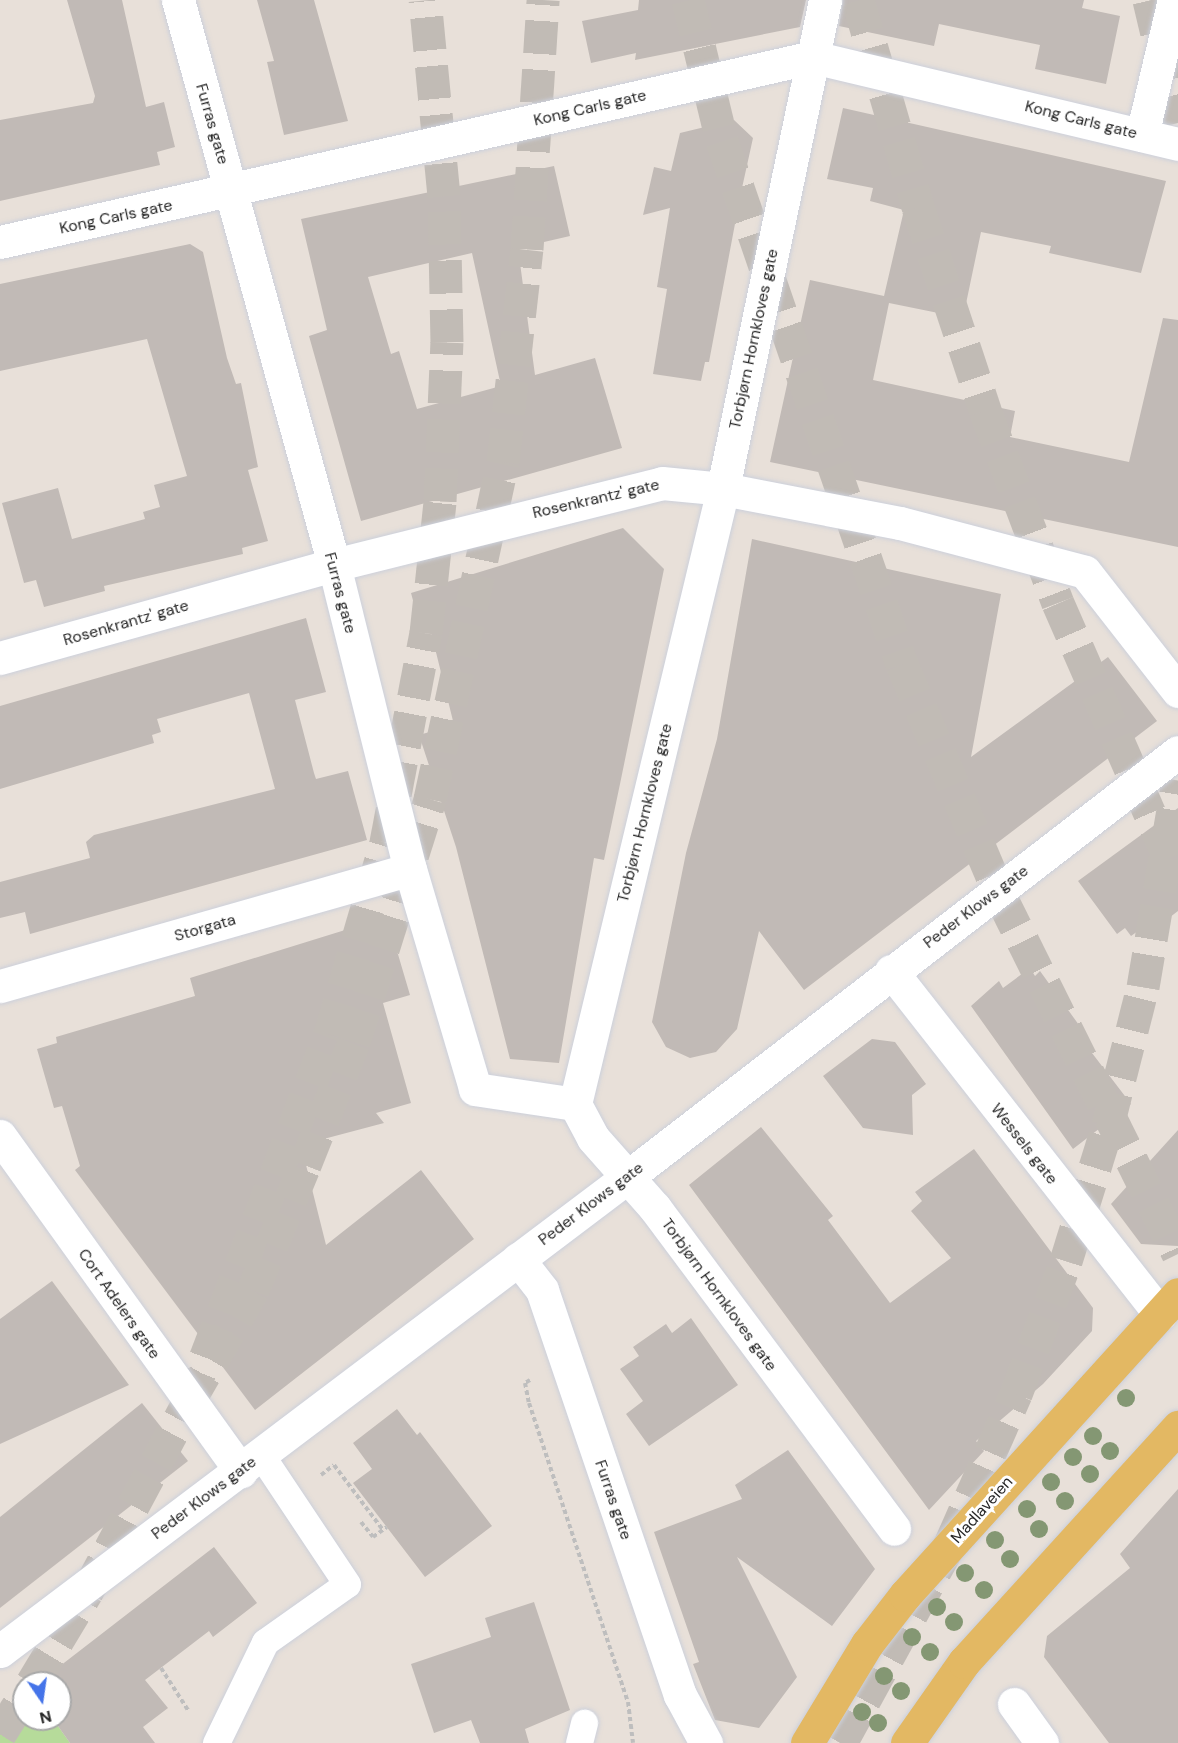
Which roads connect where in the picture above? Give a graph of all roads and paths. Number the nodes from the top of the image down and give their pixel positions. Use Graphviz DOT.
graph roads {
  1 [pos="178,0"];
  2 [pos="825,0"];
  3 [pos="1174,0"];
  4 [pos="813,57"];
  5 [pos="1142,135"];
  6 [pos="1178,144"];
  7 [pos="231,192"];
  8 [pos="0,242"];
  9 [pos="723,489"];
  10 [pos="334,565"];
  11 [pos="0,658"];
  12 [pos="1178,691"];
  13 [pos="1178,752"];
  14 [pos="410,869"];
  15 [pos="891,971"];
  16 [pos="0,986"];
  17 [pos="575,1104"];
  18 [pos="0,1136"];
  19 [pos="630,1175"];
  20 [pos="518,1259"];
  21 [pos="1169,1304"];
  22 [pos="540,1372"];
  23 [pos="1178,1427"];
  24 [pos="251,1463"];
  25 [pos="292,1498"];
  26 [pos="361,1522"];
  27 [pos="894,1529"];
  28 [pos="0,1651"];
  29 [pos="161,1668"];
  30 [pos="1014,1704"];
  31 [pos="190,1715"];
  32 [pos="216,1743"];
  33 [pos="633,1743"];
  34 [pos="706,1743"];
  35 [pos="807,1743"];
  36 [pos="908,1743"];
  37 [pos="1042,1743"];
  1 -- 7 [label="street, Furras gate"];
  2 -- 4 [label="street, Torbjørn Hornkloves gate"];
  3 -- 5 [label="street"];
  4 -- 5 [label="street, Kong Carls gate"];
  4 -- 7 [label="street, Kong Carls gate"];
  4 -- 9 [label="street, Torbjørn Hornkloves gate"];
  5 -- 6 [label="street, Kong Carls gate"];
  7 -- 8 [label="street, Kong Carls gate"];
  7 -- 10 [label="street, Furras gate"];
  9 -- 10 [label="street, Rosenkrantz' gate"];
  9 -- 12 [label="street, Rosenkrantz' gate"];
  9 -- 17 [label="street, Torbjørn Hornkloves gate"];
  10 -- 11 [label="street, Rosenkrantz' gate"];
  10 -- 14 [label="street, Furras gate"];
  13 -- 15 [label="street, Peder Klows gate"];
  14 -- 16 [label="street, Storgata"];
  14 -- 17 [label="street, Furras gate"];
  15 -- 19 [label="street, Peder Klows gate"];
  15 -- 21 [label="street, Wessels gate"];
  17 -- 19 [label="street, Torbjørn Hornkloves gate"];
  18 -- 24 [label="street, Cort Adelers gate"];
  19 -- 20 [label="street, Peder Klows gate"];
  19 -- 27 [label="street, Torbjørn Hornkloves gate"];
  20 -- 24 [label="street, Peder Klows gate"];
  20 -- 34 [label="street, Furras gate"];
  21 -- 35 [label="main road, Madlaveien"];
  22 -- 33 [label="path"];
  23 -- 36 [label="main road"];
  24 -- 25 [label="lane"];
  24 -- 28 [label="street, Peder Klows gate"];
  25 -- 26 [label="path"];
  25 -- 32 [label="lane"];
  29 -- 31 [label="path"];
  30 -- 37 [label="street"];
}
